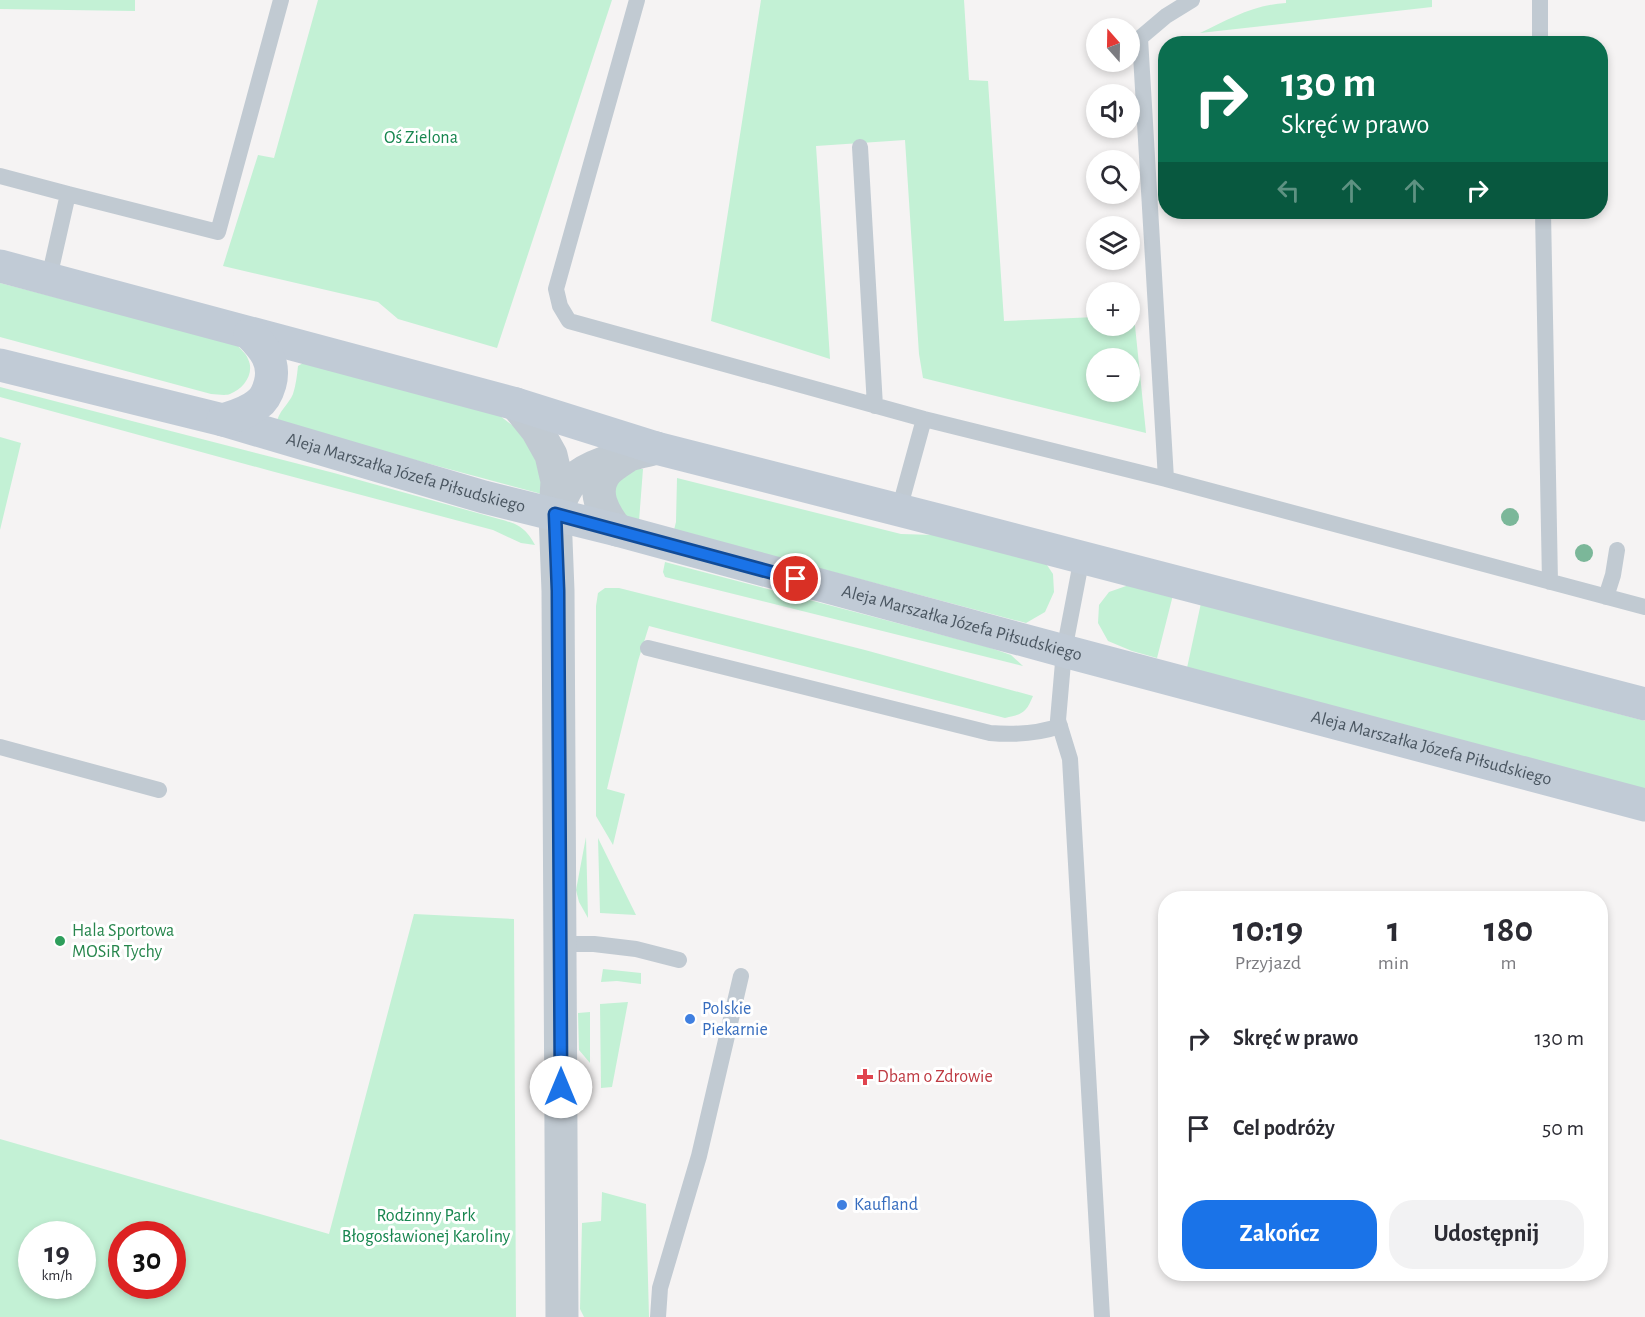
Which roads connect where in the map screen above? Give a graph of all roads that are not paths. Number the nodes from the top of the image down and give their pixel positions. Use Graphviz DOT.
graph roads {
  1 [pos="281,0"];
  2 [pos="638,0"];
  3 [pos="1192,0"];
  4 [pos="1540,0"];
  5 [pos="1540,36"];
  6 [pos="860,147"];
  7 [pos="0,176"];
  8 [pos="68,194"];
  9 [pos="1543,219"];
  10 [pos="0,266"];
  11 [pos="49,278"];
  12 [pos="250,334"];
  13 [pos="0,365"];
  14 [pos="516,404"];
  15 [pos="875,406"];
  16 [pos="924,419"];
  17 [pos="223,420"];
  18 [pos="641,452"];
  19 [pos="1166,479"];
  20 [pos="899,510"];
  21 [pos="555,514"];
  22 [pos="617,531"];
  23 [pos="1617,550"];
  24 [pos="1082,557"];
  25 [pos="1550,582"];
  26 [pos="1606,597"];
  27 [pos="1645,607"];
  28 [pos="648,648"];
  29 [pos="1064,651"];
  30 [pos="1645,704"];
  31 [pos="1060,726"];
  32 [pos="0,747"];
  33 [pos="159,790"];
  34 [pos="1645,805"];
  35 [pos="560,944"];
  36 [pos="679,960"];
  37 [pos="741,976"];
  38 [pos="562,1317"];
  39 [pos="658,1317"];
  40 [pos="1102,1317"];
  1 -- 8 [label="lane"];
  2 -- 15 [label="lane"];
  3 -- 19 [label="lane"];
  4 -- 5 [label="lane"];
  6 -- 15 [label="lane"];
  7 -- 8 [label="lane"];
  8 -- 11 [label="lane"];
  9 -- 25 [label="lane"];
  10 -- 11 [label="main road"];
  11 -- 12 [label="main road"];
  12 -- 14 [label="main road"];
  12 -- 17 [label="main road"];
  13 -- 17 [label="main road, Aleja Marszałka Józefa Piłsudskiego"];
  14 -- 18 [label="main road"];
  14 -- 21 [label="street"];
  15 -- 16 [label="lane"];
  16 -- 19 [label="lane"];
  16 -- 20 [label="lane"];
  17 -- 21 [label="main road, Aleja Marszałka Józefa Piłsudskiego"];
  18 -- 20 [label="main road"];
  18 -- 21 [label="street"];
  18 -- 22 [label="street"];
  19 -- 25 [label="lane"];
  20 -- 24 [label="main road"];
  21 -- 22 [label="main road, Aleja Marszałka Józefa Piłsudskiego"];
  21 -- 35 [label="street"];
  22 -- 29 [label="main road, Aleja Marszałka Józefa Piłsudskiego"];
  23 -- 26 [label="lane"];
  24 -- 29 [label="lane"];
  24 -- 30 [label="main road"];
  25 -- 26 [label="lane"];
  26 -- 27 [label="lane"];
  28 -- 31 [label="lane"];
  29 -- 31 [label="lane"];
  29 -- 34 [label="main road, Aleja Marszałka Józefa Piłsudskiego"];
  31 -- 40 [label="lane"];
  32 -- 33 [label="lane"];
  35 -- 36 [label="lane"];
  35 -- 38 [label="street"];
  37 -- 39 [label="lane"];
}
